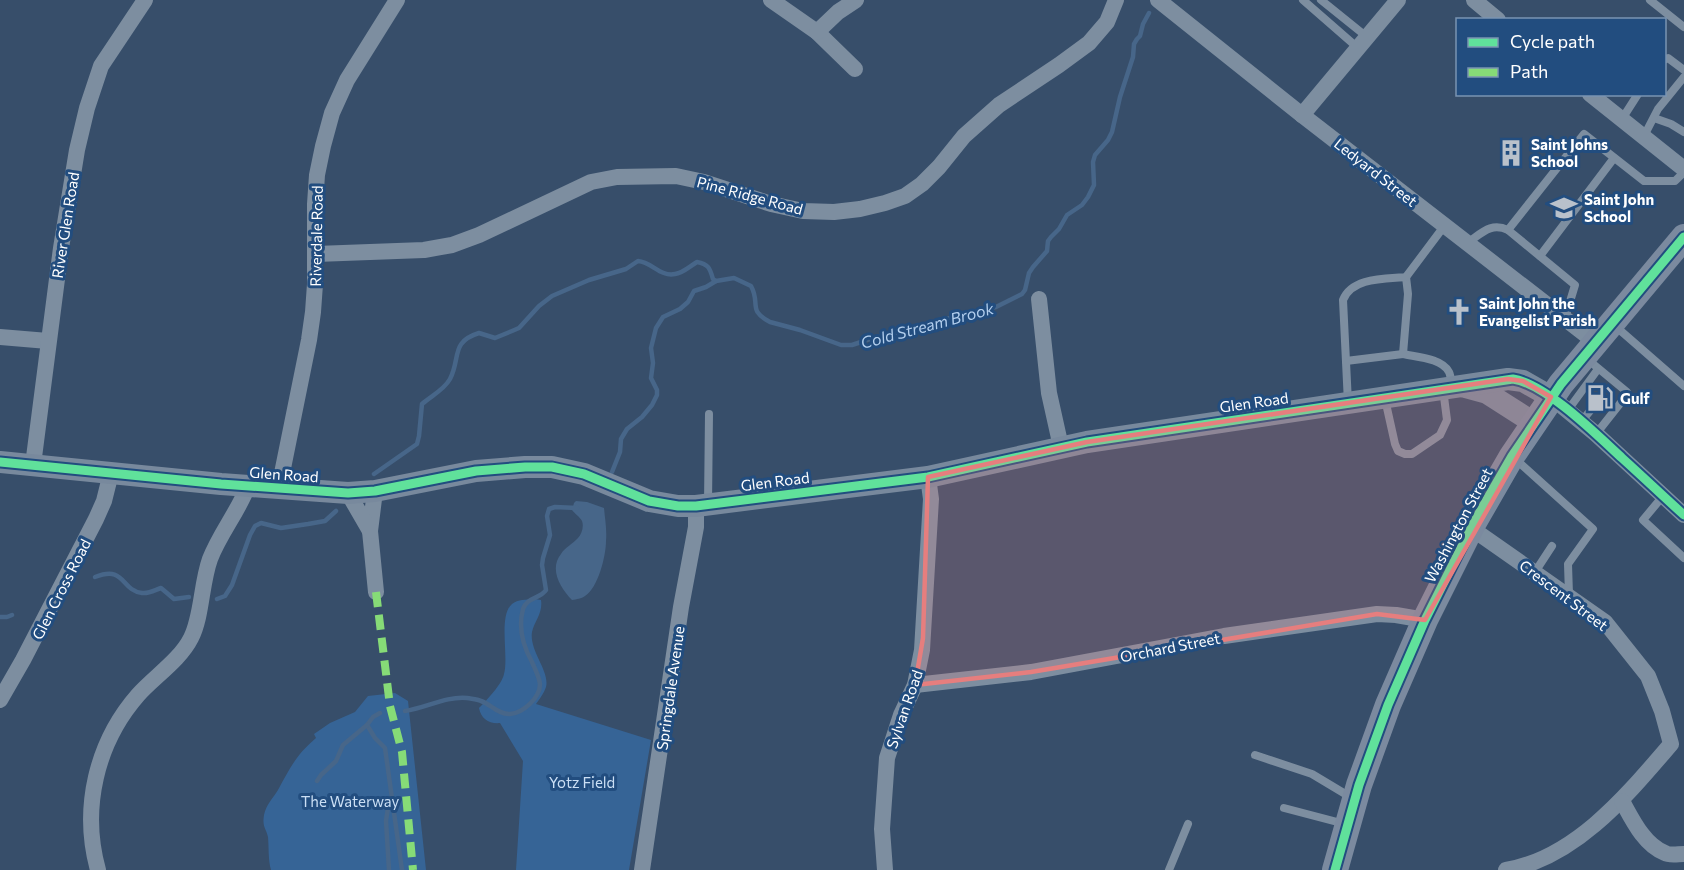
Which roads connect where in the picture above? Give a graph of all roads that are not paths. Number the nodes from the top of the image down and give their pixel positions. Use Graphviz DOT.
graph roads {
  1 [pos="145,0"];
  2 [pos="397,0"];
  3 [pos="771,0"];
  4 [pos="856,0"];
  5 [pos="1116,0"];
  6 [pos="1158,0"];
  7 [pos="1302,0"];
  8 [pos="1321,0"];
  9 [pos="1398,0"];
  10 [pos="1474,0"];
  11 [pos="1650,0"];
  12 [pos="1496,18"];
  13 [pos="1684,27"];
  14 [pos="817,33"];
  15 [pos="1362,42"];
  16 [pos="1666,59"];
  17 [pos="855,69"];
  18 [pos="1684,70"];
  19 [pos="1684,77"];
  20 [pos="1592,96"];
  21 [pos="1637,96"];
  22 [pos="1302,114"];
  23 [pos="1654,117"];
  24 [pos="1622,120"];
  25 [pos="1684,132"];
  26 [pos="1644,136"];
  27 [pos="1614,158"];
  28 [pos="1684,170"];
  29 [pos="1445,225"];
  30 [pos="1508,230"];
  31 [pos="1684,237"];
  32 [pos="1467,243"];
  33 [pos="316,254"];
  34 [pos="1540,256"];
  35 [pos="1406,277"];
  36 [pos="1040,299"];
  37 [pos="1564,319"];
  38 [pos="1611,323"];
  39 [pos="0,337"];
  40 [pos="48,342"];
  41 [pos="1403,354"];
  42 [pos="1592,356"];
  43 [pos="1346,361"];
  44 [pos="1614,382"];
  45 [pos="1684,386"];
  46 [pos="1447,388"];
  47 [pos="1607,390"];
  48 [pos="1385,398"];
  49 [pos="1348,403"];
  50 [pos="1559,404"];
  51 [pos="1594,406"];
  52 [pos="709,414"];
  53 [pos="1581,422"];
  54 [pos="1534,423"];
  55 [pos="1596,434"];
  56 [pos="1061,447"];
  57 [pos="1512,456"];
  58 [pos="0,462"];
  59 [pos="33,465"];
  60 [pos="111,473"];
  61 [pos="928,477"];
  62 [pos="248,486"];
  63 [pos="279,488"];
  64 [pos="375,491"];
  65 [pos="348,493"];
  66 [pos="1663,496"];
  67 [pos="702,506"];
  68 [pos="1684,515"];
  69 [pos="1471,528"];
  70 [pos="370,531"];
  71 [pos="1552,546"];
  72 [pos="1684,558"];
  73 [pos="1535,572"];
  74 [pos="376,592"];
  75 [pos="1569,596"];
  76 [pos="1425,620"];
  77 [pos="915,684"];
  78 [pos="0,700"];
  79 [pos="1678,738"];
  80 [pos="1255,755"];
  81 [pos="1355,800"];
  82 [pos="1622,801"];
  83 [pos="1284,808"];
  84 [pos="1188,824"];
  85 [pos="1348,825"];
  86 [pos="1684,854"];
  87 [pos="98,870"];
  88 [pos="642,870"];
  89 [pos="885,870"];
  90 [pos="1169,870"];
  91 [pos="1335,870"];
  92 [pos="1506,870"];
  1 -- 40 [label="street, River Glen Road"];
  2 -- 33 [label="street, Riverdale Road"];
  3 -- 14 [label="street"];
  4 -- 14 [label="street"];
  5 -- 33 [label="street, Pine Ridge Road"];
  6 -- 22 [label="street, Ledyard Street"];
  7 -- 15 [label="lane"];
  8 -- 15 [label="lane"];
  9 -- 15 [label="street"];
  10 -- 12 [label="street"];
  11 -- 13 [label="lane"];
  14 -- 17 [label="street"];
  15 -- 22 [label="street"];
  16 -- 18 [label="lane"];
  19 -- 23 [label="lane"];
  20 -- 24 [label="street"];
  21 -- 24 [label="lane"];
  22 -- 29 [label="street, Ledyard Street"];
  23 -- 25 [label="lane"];
  23 -- 26 [label="lane"];
  24 -- 26 [label="street"];
  26 -- 28 [label="street"];
  27 -- 28 [label="lane"];
  27 -- 30 [label="lane"];
  27 -- 34 [label="lane"];
  29 -- 32 [label="street, Ledyard Street"];
  29 -- 35 [label="lane"];
  30 -- 32 [label="lane"];
  30 -- 34 [label="lane"];
  31 -- 38 [label="main road, Washington Street"];
  32 -- 37 [label="street, Ledyard Street"];
  33 -- 63 [label="street, Riverdale Road"];
  34 -- 37 [label="lane"];
  35 -- 41 [label="lane"];
  35 -- 43 [label="lane"];
  36 -- 56 [label="street"];
  37 -- 42 [label="street, Ledyard Street"];
  38 -- 42 [label="main road, Washington Street"];
  38 -- 45 [label="lane"];
  39 -- 40 [label="street"];
  40 -- 59 [label="street, River Glen Road"];
  41 -- 43 [label="lane"];
  41 -- 46 [label="lane"];
  42 -- 44 [label="lane"];
  42 -- 50 [label="main road, Washington Street"];
  43 -- 49 [label="lane"];
  44 -- 47 [label="lane"];
  44 -- 55 [label="lane"];
  46 -- 48 [label="street, Glen Road"];
  46 -- 48 [label="lane"];
  46 -- 50 [label="street, Glen Road"];
  46 -- 54 [label="street, Glen Road"];
  48 -- 49 [label="street, Glen Road"];
  49 -- 56 [label="street, Glen Road"];
  50 -- 53 [label="street"];
  50 -- 54 [label="main road, Washington Street"];
  51 -- 53 [label="lane"];
  52 -- 67 [label="lane"];
  53 -- 55 [label="street"];
  54 -- 57 [label="main road, Washington Street"];
  55 -- 66 [label="street"];
  56 -- 61 [label="street, Glen Road"];
  57 -- 69 [label="main road, Washington Street"];
  57 -- 75 [label="lane"];
  58 -- 59 [label="street, Glen Road"];
  59 -- 60 [label="street, Glen Road"];
  60 -- 62 [label="street, Glen Road"];
  60 -- 78 [label="street, Glen Cross Road"];
  61 -- 67 [label="street, Glen Road"];
  61 -- 77 [label="street, Sylvan Road"];
  62 -- 63 [label="street, Glen Road"];
  62 -- 87 [label="street"];
  63 -- 65 [label="street, Glen Road"];
  64 -- 65 [label="street, Glen Road"];
  64 -- 67 [label="street, Glen Road"];
  64 -- 70 [label="street"];
  65 -- 70 [label="street"];
  66 -- 68 [label="street"];
  66 -- 72 [label="lane"];
  67 -- 88 [label="street, Springdale Avenue"];
  69 -- 73 [label="street, Crescent Street"];
  69 -- 76 [label="main road, Washington Street"];
  70 -- 74 [label="street"];
  71 -- 73 [label="lane"];
  73 -- 75 [label="street, Crescent Street"];
  75 -- 79 [label="street, Crescent Street"];
  76 -- 77 [label="street, Orchard Street"];
  76 -- 81 [label="main road, Washington Street"];
  77 -- 89 [label="street, Sylvan Road"];
  79 -- 82 [label="street, Crescent Street"];
  80 -- 81 [label="lane"];
  81 -- 85 [label="main road, Washington Street"];
  82 -- 86 [label="street"];
  82 -- 92 [label="street, Crescent Street"];
  83 -- 85 [label="lane"];
  84 -- 90 [label="lane"];
  85 -- 91 [label="main road, Washington Street"];
}
